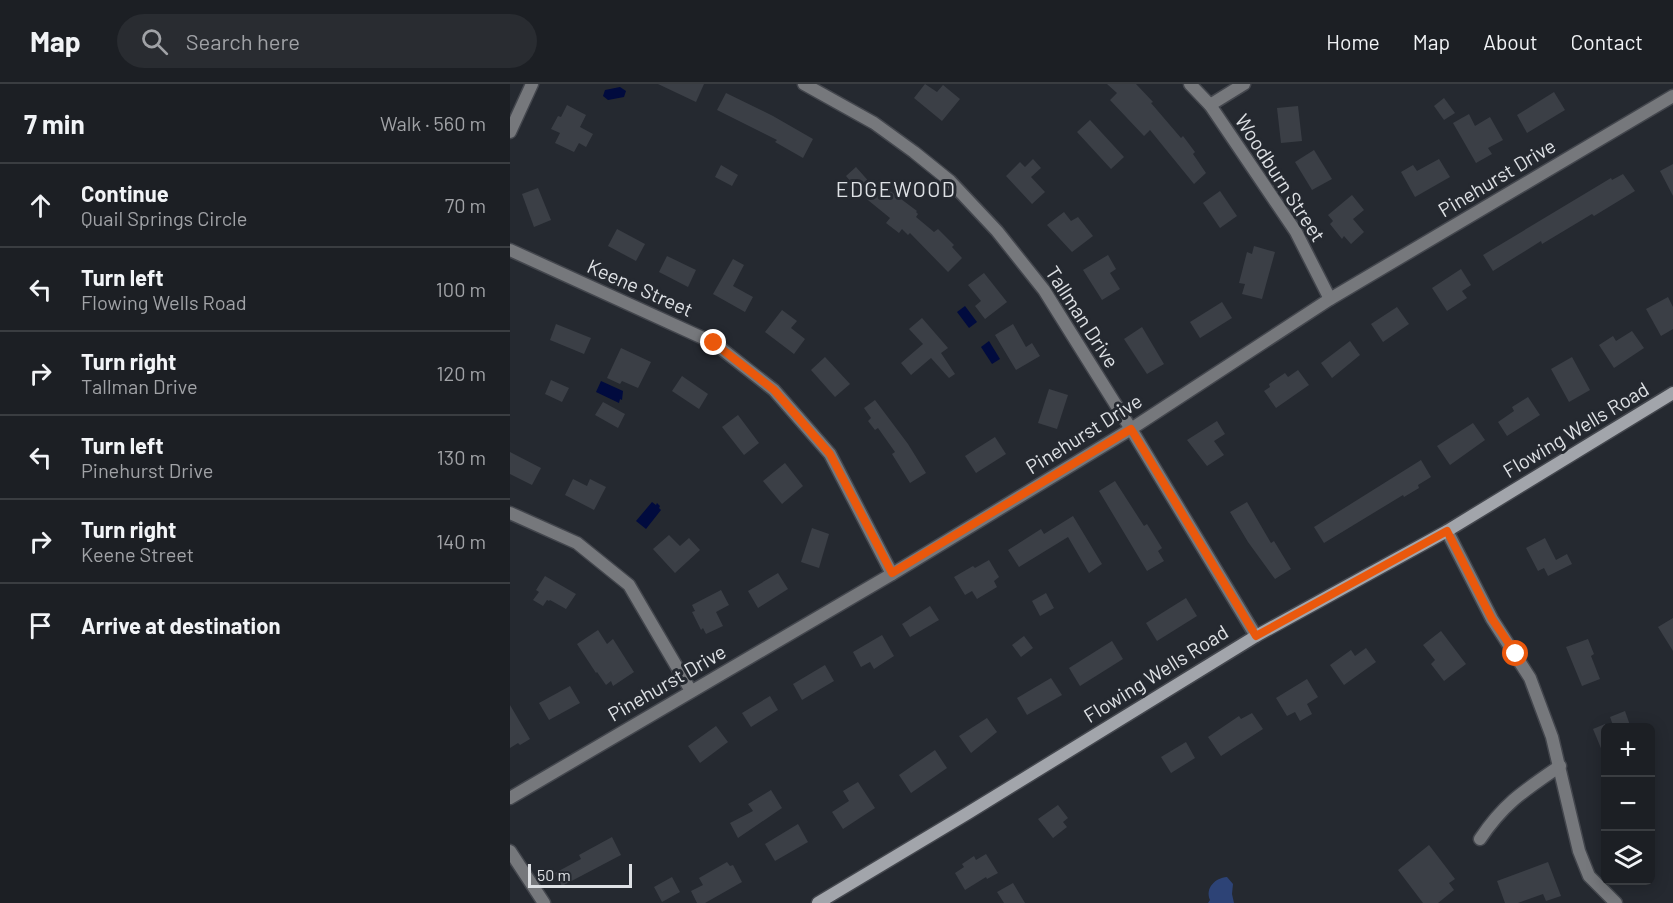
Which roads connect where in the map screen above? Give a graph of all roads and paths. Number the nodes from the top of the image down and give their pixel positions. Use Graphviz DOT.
graph roads {
  1 [pos="532,84"];
  2 [pos="804,84"];
  3 [pos="1190,84"];
  4 [pos="1244,84"];
  5 [pos="1673,96"];
  6 [pos="1210,105"];
  7 [pos="510,132"];
  8 [pos="510,250"];
  9 [pos="1330,299"];
  10 [pos="1673,393"];
  11 [pos="1131,429"];
  12 [pos="510,513"];
  13 [pos="1447,531"];
  14 [pos="892,573"];
  15 [pos="1256,636"];
  16 [pos="691,691"];
  17 [pos="1560,766"];
  18 [pos="510,798"];
  19 [pos="1480,839"];
  20 [pos="510,851"];
  21 [pos="544,903"];
  22 [pos="818,903"];
  23 [pos="1616,903"];
  1 -- 7 [label="street"];
  2 -- 11 [label="street, Tallman Drive"];
  3 -- 6 [label="street, Woodburn Street"];
  4 -- 6 [label="street"];
  5 -- 9 [label="street, Pinehurst Drive"];
  6 -- 9 [label="street, Woodburn Street"];
  8 -- 14 [label="street, Keene Street"];
  9 -- 11 [label="street, Pinehurst Drive"];
  10 -- 13 [label="main road, Flowing Wells Road"];
  11 -- 14 [label="street, Pinehurst Drive"];
  11 -- 15 [label="street, Tallman Drive"];
  12 -- 16 [label="street"];
  13 -- 15 [label="main road, Flowing Wells Road"];
  13 -- 17 [label="street"];
  14 -- 16 [label="street, Pinehurst Drive"];
  15 -- 22 [label="main road, Flowing Wells Road"];
  16 -- 18 [label="street, Pinehurst Drive"];
  17 -- 19 [label="street"];
  17 -- 23 [label="street"];
  20 -- 21 [label="street"];
}
